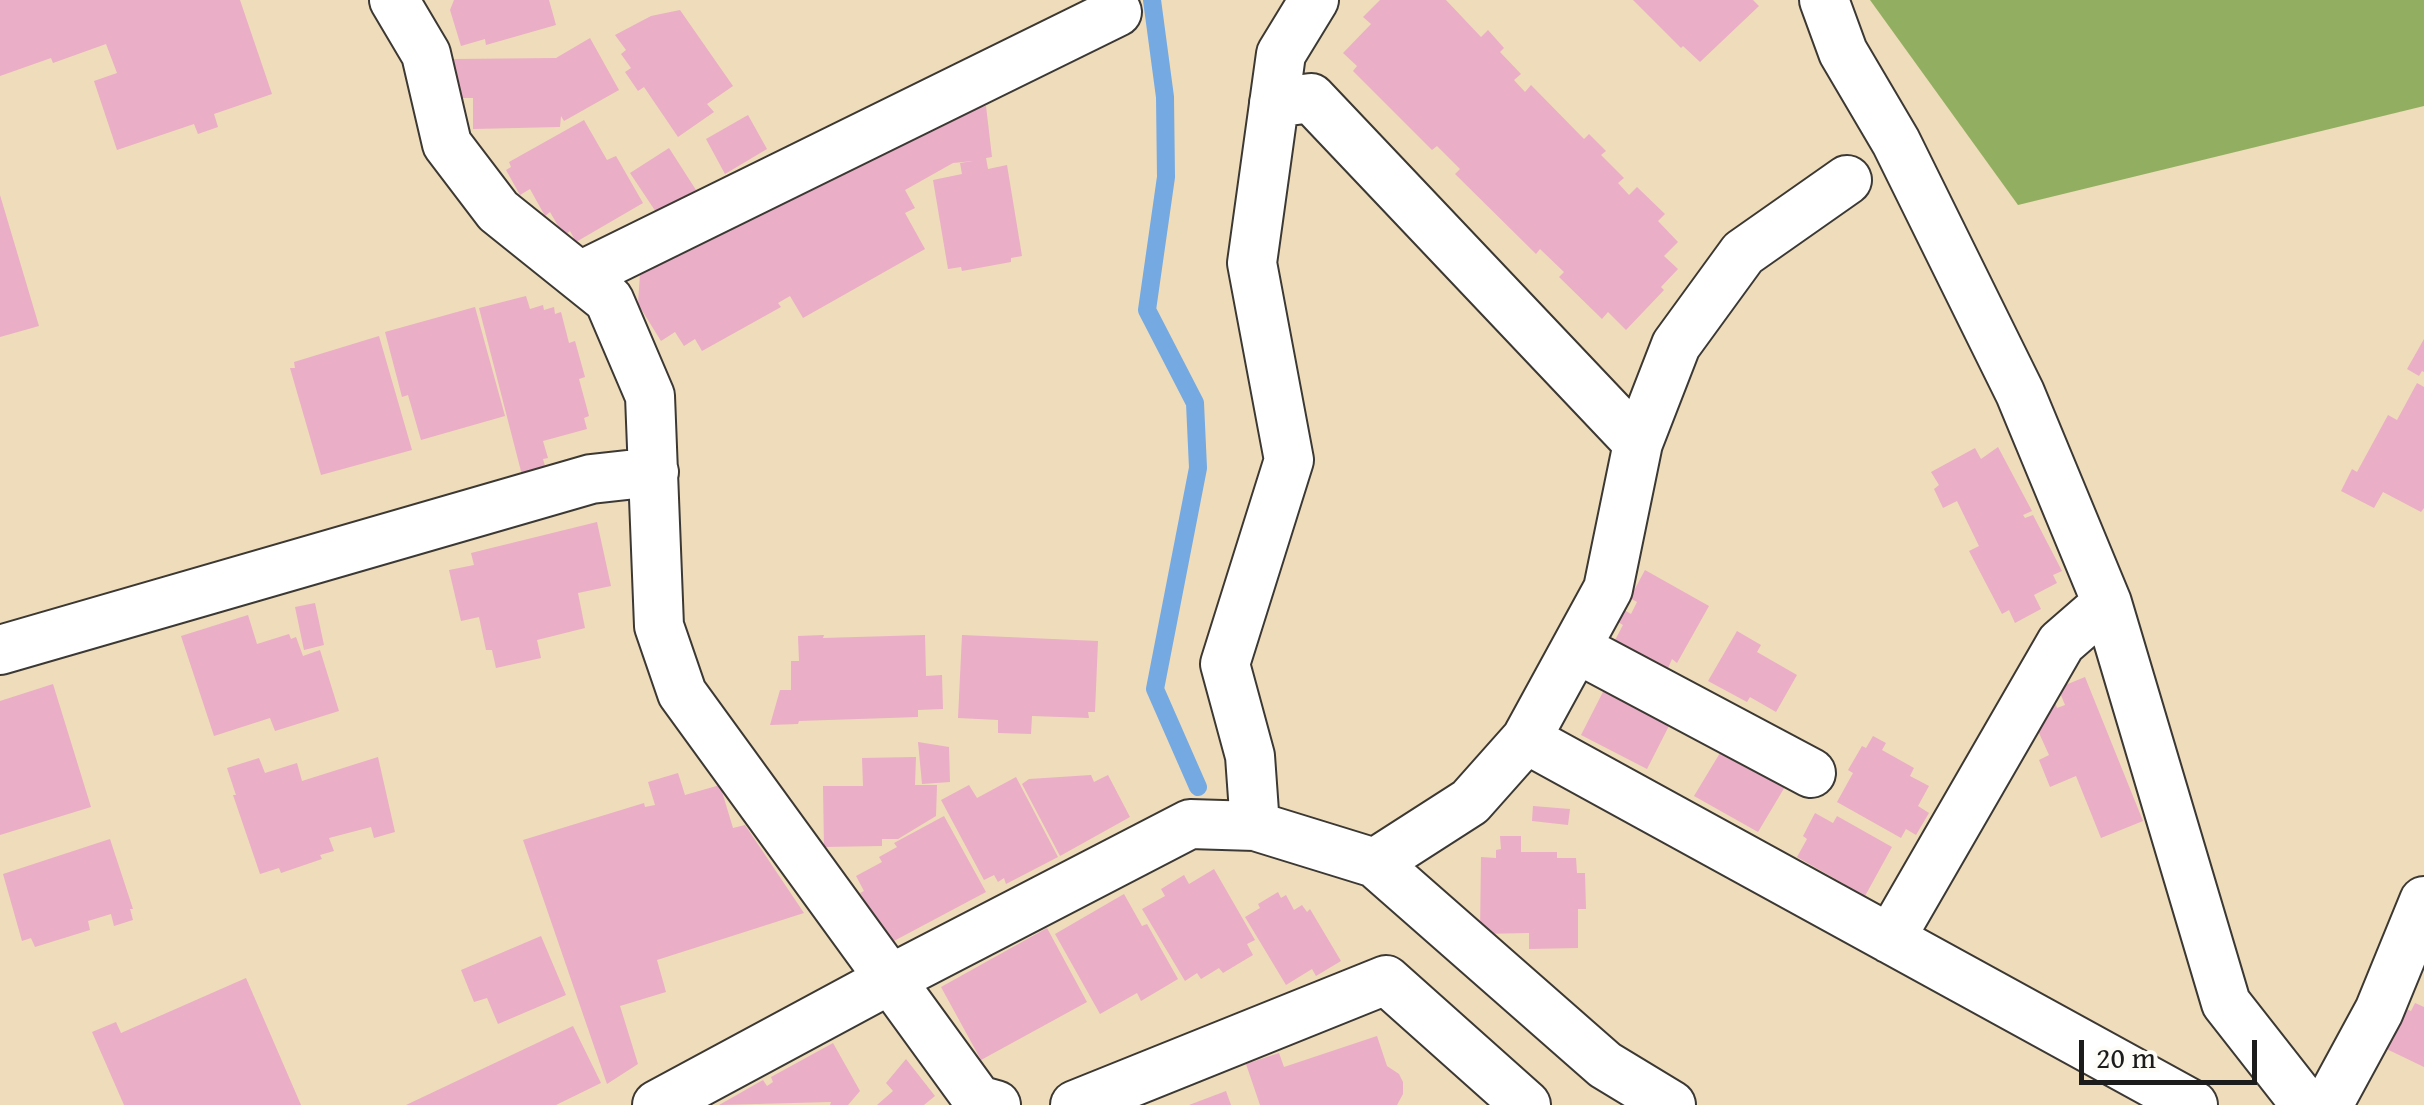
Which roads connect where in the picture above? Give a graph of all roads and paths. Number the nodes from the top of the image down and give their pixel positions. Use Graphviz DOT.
graph roads {
  1 [pos="1314,0"];
  2 [pos="1824,0"];
  3 [pos="401,5"];
  4 [pos="1117,12"];
  5 [pos="1274,103"];
  6 [pos="1846,180"];
  7 [pos="580,276"];
  8 [pos="1638,443"];
  9 [pos="654,472"];
  10 [pos="2107,603"];
  11 [pos="1576,648"];
  12 [pos="0,650"];
  13 [pos="1526,739"];
  14 [pos="1811,773"];
  15 [pos="1255,826"];
  16 [pos="1375,863"];
  17 [pos="2424,901"];
  18 [pos="1890,939"];
  19 [pos="888,980"];
  20 [pos="657,1105"];
  21 [pos="996,1105"];
  22 [pos="1075,1105"];
  23 [pos="1526,1105"];
  24 [pos="1671,1105"];
  25 [pos="2192,1105"];
  26 [pos="2306,1105"];
  27 [pos="2328,1105"];
  1 -- 5 [label="street"];
  2 -- 10 [label="street"];
  3 -- 7 [label="street"];
  4 -- 7 [label="street"];
  5 -- 8 [label="street"];
  5 -- 15 [label="street"];
  6 -- 8 [label="street"];
  7 -- 9 [label="street"];
  8 -- 11 [label="street"];
  9 -- 12 [label="street"];
  9 -- 19 [label="street"];
  10 -- 18 [label="street"];
  10 -- 26 [label="street"];
  11 -- 13 [label="street"];
  11 -- 14 [label="street"];
  13 -- 16 [label="street"];
  13 -- 18 [label="street"];
  15 -- 16 [label="street"];
  15 -- 19 [label="street"];
  16 -- 24 [label="street"];
  17 -- 27 [label="street"];
  18 -- 25 [label="street"];
  19 -- 20 [label="street"];
  19 -- 21 [label="street"];
  22 -- 23 [label="street"];
}
